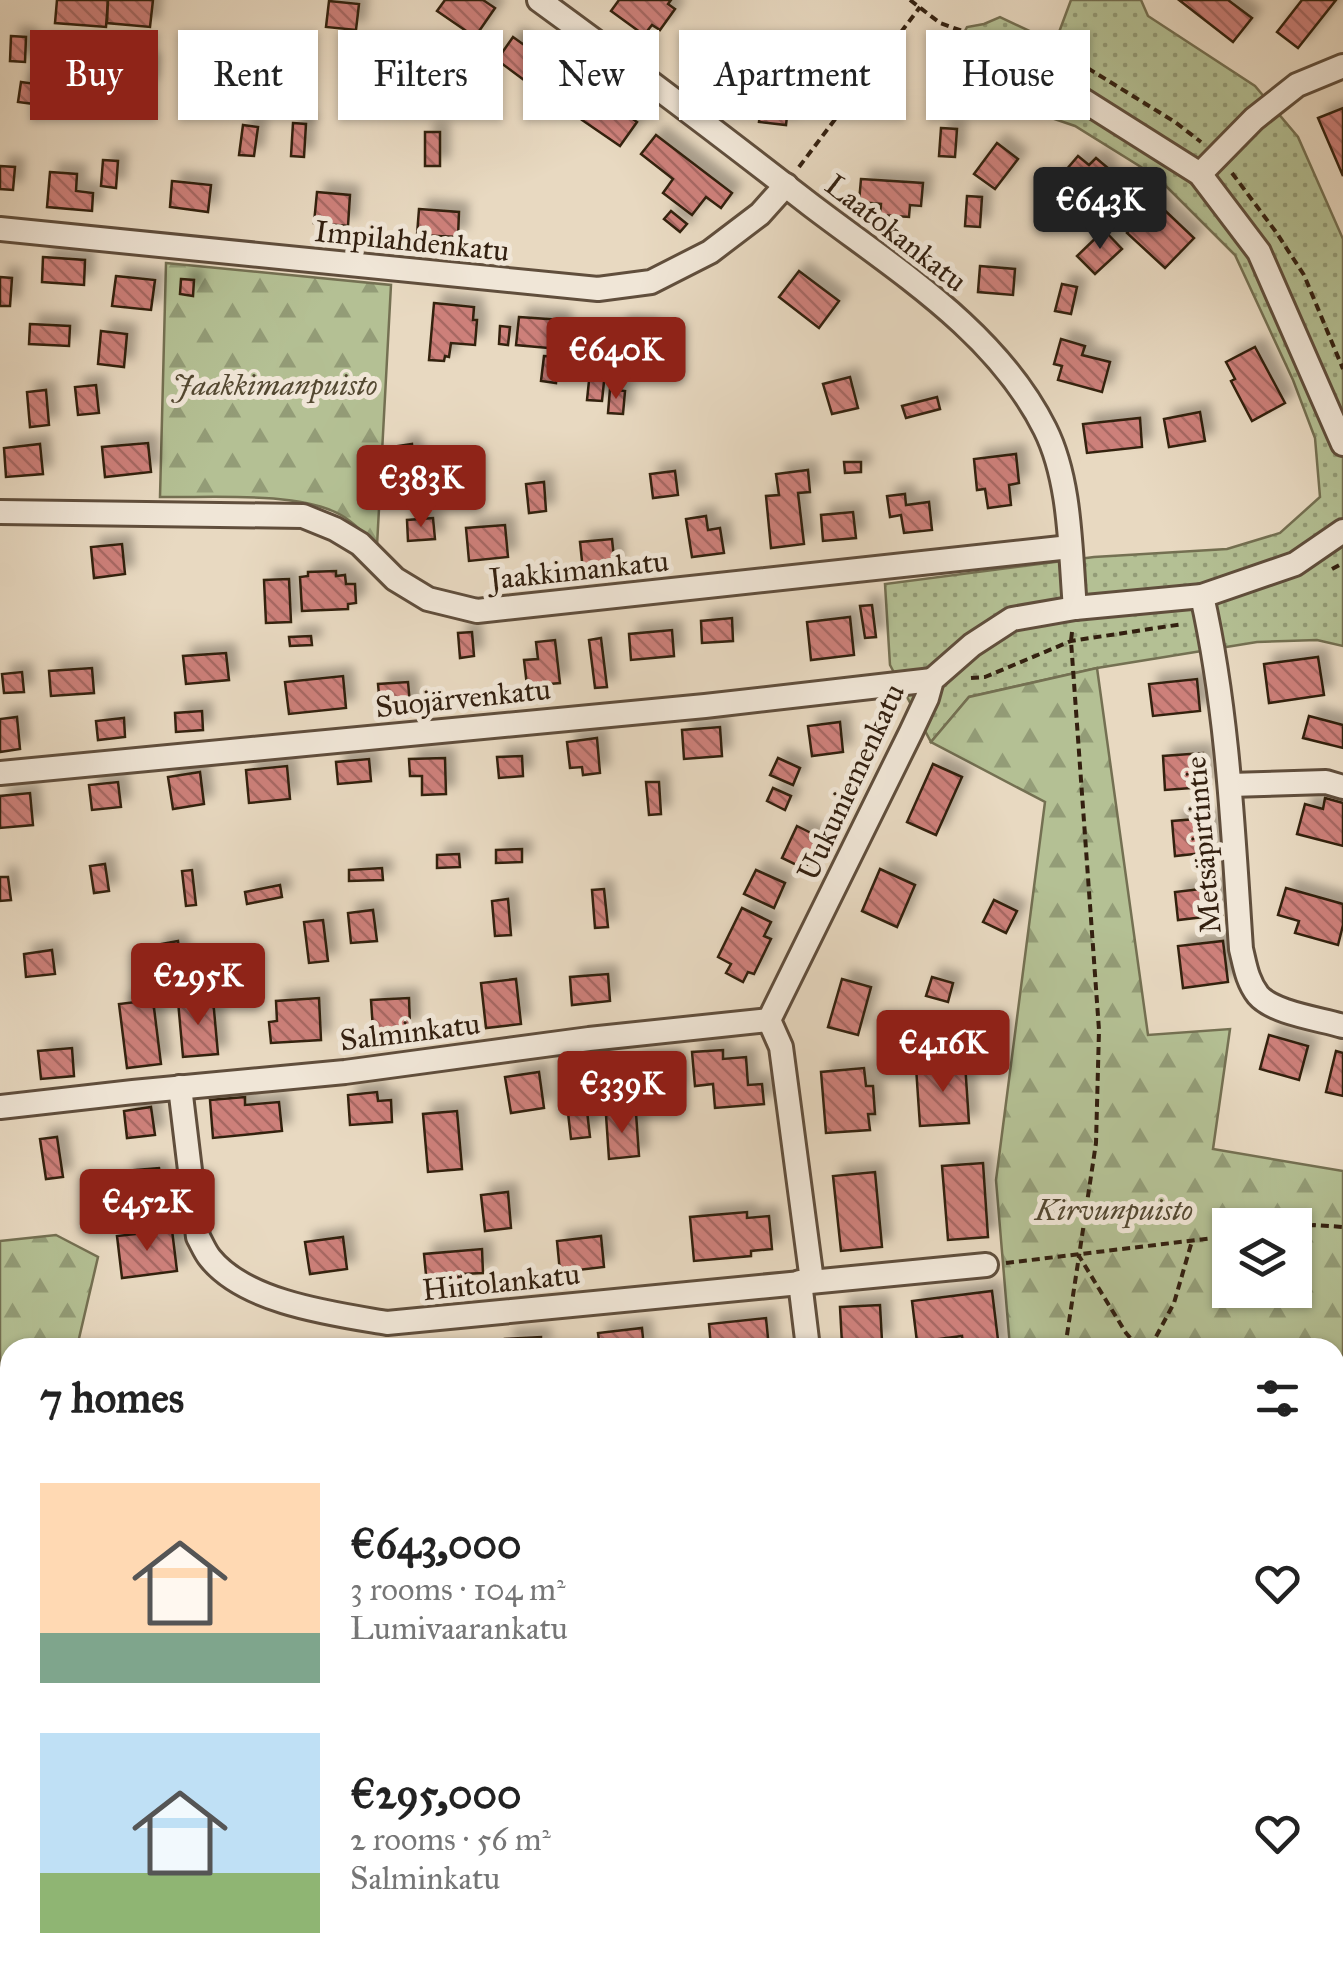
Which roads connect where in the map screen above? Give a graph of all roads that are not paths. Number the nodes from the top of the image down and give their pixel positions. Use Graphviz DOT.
graph roads {
  1 [pos="539,0"];
  2 [pos="1343,66"];
  3 [pos="1090,104"];
  4 [pos="1200,174"];
  5 [pos="786,185"];
  6 [pos="0,229"];
  7 [pos="1343,444"];
  8 [pos="0,512"];
  9 [pos="1343,531"];
  10 [pos="1070,547"];
  11 [pos="1202,596"];
  12 [pos="1076,608"];
  13 [pos="932,680"];
  14 [pos="0,773"];
  15 [pos="1230,785"];
  16 [pos="1343,787"];
  17 [pos="769,1020"];
  18 [pos="1343,1026"];
  19 [pos="180,1087"];
  20 [pos="0,1107"];
  21 [pos="986,1266"];
  22 [pos="806,1281"];
  23 [pos="808,1338"];
  1 -- 5 [label="street, Laatokankatu"];
  2 -- 4 [label="street"];
  3 -- 4 [label="street"];
  4 -- 7 [label="street"];
  5 -- 6 [label="street, Impilahdenkatu"];
  5 -- 10 [label="street, Laatokankatu"];
  8 -- 10 [label="street, Jaakkimankatu"];
  9 -- 11 [label="street, Uukuniemenkatu"];
  10 -- 12 [label="street, Laatokankatu"];
  11 -- 12 [label="street, Uukuniemenkatu"];
  11 -- 15 [label="street, Metsäpirtintie"];
  12 -- 13 [label="street, Uukuniemenkatu"];
  13 -- 14 [label="street, Suojärvenkatu"];
  13 -- 17 [label="street, Uukuniemenkatu"];
  15 -- 16 [label="street"];
  15 -- 18 [label="street, Metsäpirtintie"];
  17 -- 19 [label="street, Salminkatu"];
  17 -- 22 [label="street"];
  19 -- 20 [label="street, Salminkatu"];
  19 -- 22 [label="street, Hiitolankatu"];
  21 -- 22 [label="street, Hiitolankatu"];
  22 -- 23 [label="street"];
}
